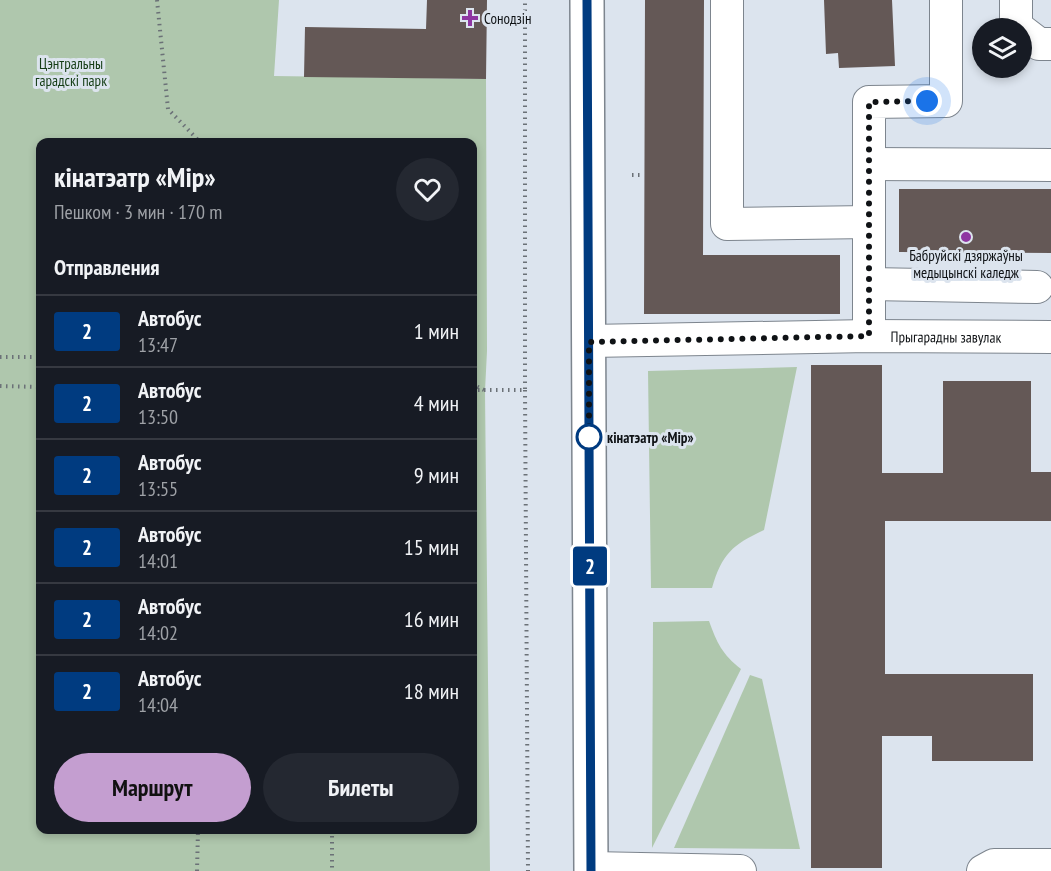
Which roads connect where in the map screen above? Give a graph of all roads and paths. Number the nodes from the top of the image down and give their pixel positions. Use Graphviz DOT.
graph roads {
  1 [pos="157,0"];
  2 [pos="525,0"];
  3 [pos="587,0"];
  4 [pos="727,0"];
  5 [pos="946,0"];
  6 [pos="1016,0"];
  7 [pos="1016,18"];
  8 [pos="1032,39"];
  9 [pos="1051,44"];
  10 [pos="196,138"];
  11 [pos="869,164"];
  12 [pos="1051,165"];
  13 [pos="632,175"];
  14 [pos="644,176"];
  15 [pos="869,222"];
  16 [pos="870,284"];
  17 [pos="1037,287"];
  18 [pos="869,336"];
  19 [pos="1051,337"];
  20 [pos="589,342"];
  21 [pos="0,357"];
  22 [pos="36,357"];
  23 [pos="0,386"];
  24 [pos="477,386"];
  25 [pos="36,387"];
  26 [pos="477,390"];
  27 [pos="485,390"];
  28 [pos="525,390"];
  29 [pos="198,834"];
  30 [pos="332,834"];
  31 [pos="1051,865"];
  32 [pos="196,870"];
  33 [pos="591,870"];
  34 [pos="332,871"];
  35 [pos="528,871"];
  36 [pos="740,871"];
  37 [pos="983,871"];
  1 -- 10 [label="path"];
  2 -- 28 [label="path"];
  3 -- 20 [label="main road"];
  4 -- 15 [label="street"];
  5 -- 11 [label="street"];
  6 -- 7 [label="street"];
  8 -- 9 [label="street"];
  11 -- 12 [label="street"];
  11 -- 15 [label="street"];
  13 -- 14 [label="path"];
  15 -- 16 [label="street"];
  16 -- 17 [label="street"];
  16 -- 18 [label="street"];
  18 -- 19 [label="street, Прыгарадны завулак"];
  18 -- 20 [label="street, Прыгарадны завулак"];
  20 -- 33 [label="main road"];
  21 -- 22 [label="path"];
  23 -- 25 [label="path"];
  24 -- 27 [label="path"];
  26 -- 27 [label="path"];
  27 -- 28 [label="path"];
  28 -- 35 [label="path"];
  29 -- 32 [label="path"];
  30 -- 34 [label="path"];
  31 -- 37 [label="street"];
  33 -- 36 [label="street"];
}
